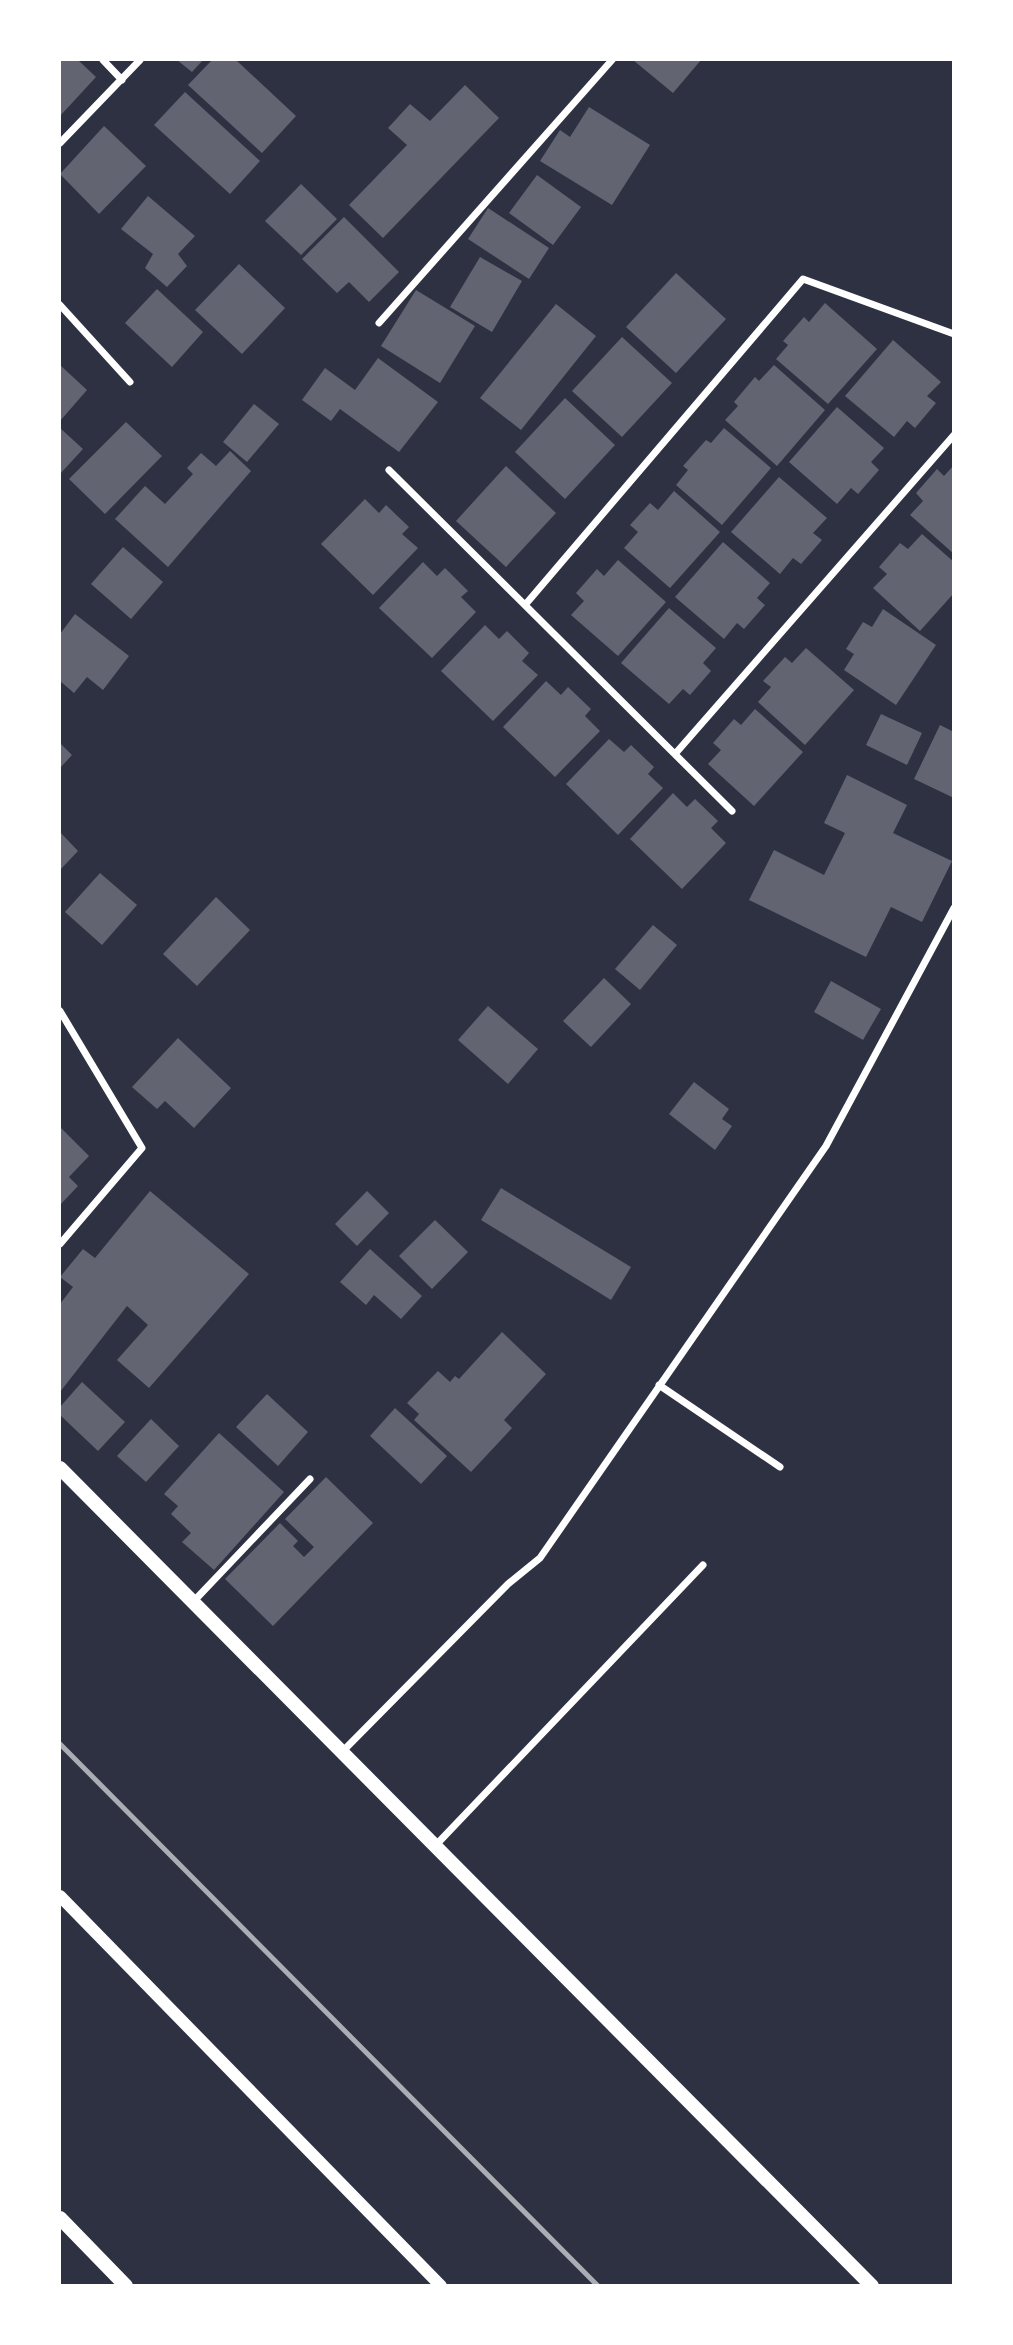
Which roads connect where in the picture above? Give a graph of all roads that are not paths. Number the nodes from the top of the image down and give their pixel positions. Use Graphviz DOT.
graph roads {
  1 [pos="103,60"];
  2 [pos="140,60"];
  3 [pos="612,60"];
  4 [pos="122,80"];
  5 [pos="60,143"];
  6 [pos="60,305"];
  7 [pos="379,323"];
  8 [pos="954,334"];
  9 [pos="130,382"];
  10 [pos="954,435"];
  11 [pos="389,470"];
  12 [pos="525,605"];
  13 [pos="675,754"];
  14 [pos="732,811"];
  15 [pos="954,908"];
  16 [pos="60,1011"];
  17 [pos="60,1244"];
  18 [pos="659,1385"];
  19 [pos="780,1466"];
  20 [pos="60,1468"];
  21 [pos="310,1479"];
  22 [pos="703,1565"];
  23 [pos="193,1602"];
  24 [pos="341,1753"];
  25 [pos="435,1847"];
  26 [pos="60,1896"];
  27 [pos="60,2218"];
  28 [pos="126,2286"];
  29 [pos="441,2286"];
  30 [pos="872,2286"];
  1 -- 4 [label="street"];
  2 -- 4 [label="street"];
  3 -- 7 [label="street"];
  4 -- 5 [label="street"];
  6 -- 9 [label="street"];
  8 -- 12 [label="street"];
  10 -- 13 [label="street"];
  11 -- 12 [label="street"];
  12 -- 13 [label="street"];
  13 -- 14 [label="street"];
  15 -- 18 [label="street"];
  16 -- 17 [label="street"];
  18 -- 19 [label="street"];
  18 -- 24 [label="street"];
  20 -- 23 [label="main road"];
  21 -- 23 [label="street"];
  22 -- 25 [label="street"];
  23 -- 24 [label="main road"];
  24 -- 25 [label="main road"];
  25 -- 30 [label="main road"];
  26 -- 29 [label="street"];
  27 -- 28 [label="main road"];
}
